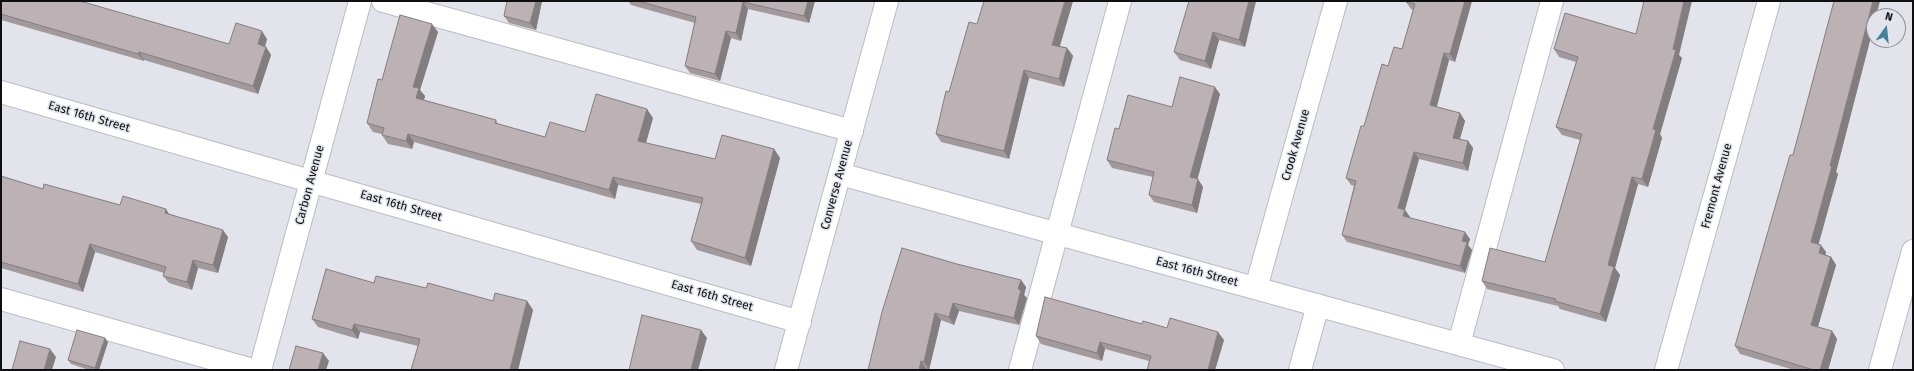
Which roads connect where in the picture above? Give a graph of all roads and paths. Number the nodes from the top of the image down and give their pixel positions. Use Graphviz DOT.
graph roads {
  1 [pos="360,1"];
  2 [pos="383,1"];
  3 [pos="887,1"];
  4 [pos="1120,1"];
  5 [pos="1336,1"];
  6 [pos="1552,1"];
  7 [pos="1768,1"];
  8 [pos="1,92"];
  9 [pos="852,131"];
  10 [pos="840,174"];
  11 [pos="311,181"];
  12 [pos="1057,234"];
  13 [pos="1913,251"];
  14 [pos="1256,288"];
  15 [pos="1,299"];
  16 [pos="1318,305"];
  17 [pos="800,322"];
  18 [pos="1459,344"];
  19 [pos="253,370"];
  20 [pos="260,370"];
  21 [pos="786,370"];
  22 [pos="1020,370"];
  23 [pos="1300,370"];
  24 [pos="1553,370"];
  25 [pos="1666,370"];
  26 [pos="1880,370"];
  1 -- 11 [label="street, Carbon Avenue"];
  2 -- 9 [label="street"];
  3 -- 9 [label="street, Converse Avenue"];
  4 -- 12 [label="street"];
  5 -- 14 [label="street, Crook Avenue"];
  6 -- 18 [label="street"];
  7 -- 25 [label="street, Fremont Avenue"];
  8 -- 11 [label="street, East 16th Street"];
  9 -- 10 [label="street, Converse Avenue"];
  10 -- 12 [label="street, East 16th Street"];
  10 -- 17 [label="street, Converse Avenue"];
  11 -- 17 [label="street, East 16th Street"];
  11 -- 20 [label="street, Carbon Avenue"];
  12 -- 14 [label="street, East 16th Street"];
  12 -- 22 [label="street"];
  13 -- 26 [label="street"];
  14 -- 16 [label="street, East 16th Street"];
  15 -- 19 [label="street"];
  16 -- 18 [label="street, East 16th Street"];
  16 -- 23 [label="street"];
  17 -- 21 [label="street, Converse Avenue"];
  18 -- 24 [label="street, East 16th Street"];
}
